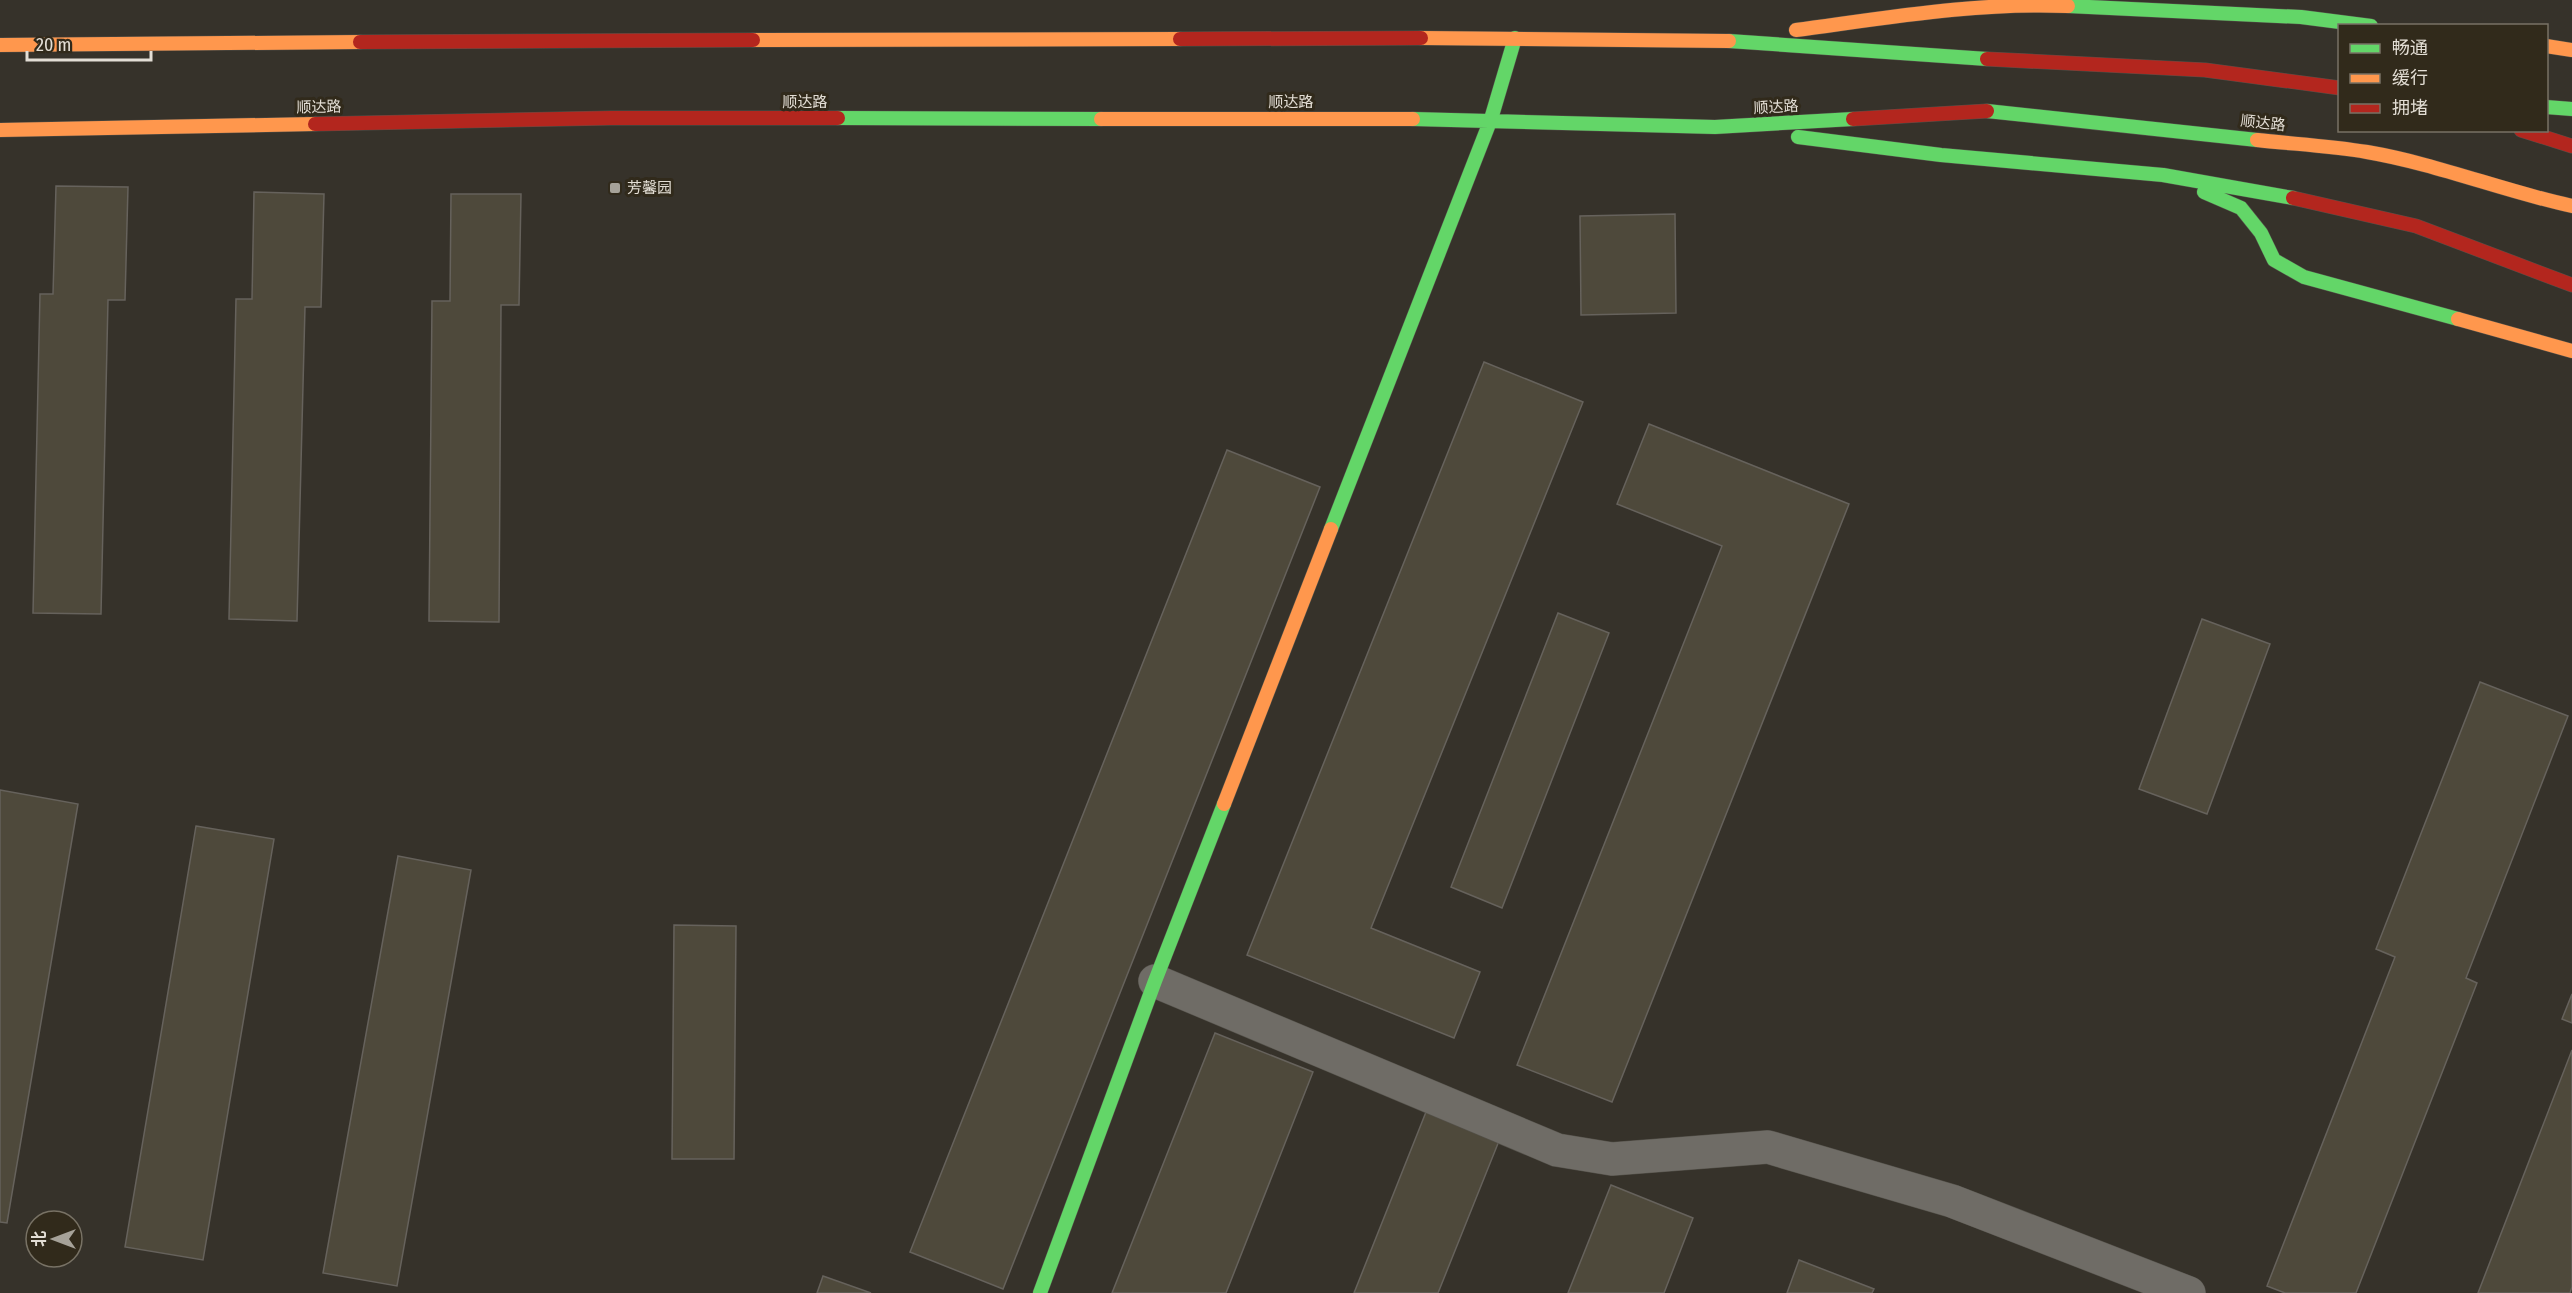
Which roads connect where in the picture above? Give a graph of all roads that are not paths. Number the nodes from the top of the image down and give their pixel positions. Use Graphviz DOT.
graph roads {
  1 [pos="2030,1"];
  2 [pos="2355,24"];
  3 [pos="1515,38"];
  4 [pos="1716,40"];
  5 [pos="0,45"];
  6 [pos="2548,46"];
  7 [pos="2572,50"];
  8 [pos="2338,88"];
  9 [pos="2548,107"];
  10 [pos="2572,109"];
  11 [pos="1491,119"];
  12 [pos="1715,127"];
  13 [pos="0,130"];
  14 [pos="2527,132"];
  15 [pos="2572,146"];
  16 [pos="2163,175"];
  17 [pos="2520,195"];
  18 [pos="2572,206"];
  19 [pos="2562,217"];
  20 [pos="2572,285"];
  21 [pos="2572,351"];
  22 [pos="1155,981"];
  23 [pos="1040,1293"];
  24 [pos="2189,1293"];
  1 -- 2 [label="main road"];
  1 -- 4 [label="main road"];
  3 -- 4 [label="main road"];
  3 -- 5 [label="main road"];
  3 -- 11 [label="main road"];
  4 -- 8 [label="main road"];
  6 -- 7 [label="main road"];
  9 -- 10 [label="main road"];
  11 -- 12 [label="main road, 顺达路"];
  11 -- 13 [label="main road, 顺达路"];
  11 -- 22 [label="main road"];
  12 -- 16 [label="main road"];
  12 -- 17 [label="main road, 顺达路"];
  14 -- 15 [label="main road"];
  16 -- 20 [label="main road"];
  16 -- 21 [label="main road"];
  17 -- 18 [label="main road, 顺达路"];
  17 -- 19 [label="main road"];
  22 -- 23 [label="main road"];
  22 -- 24 [label="street"];
}
